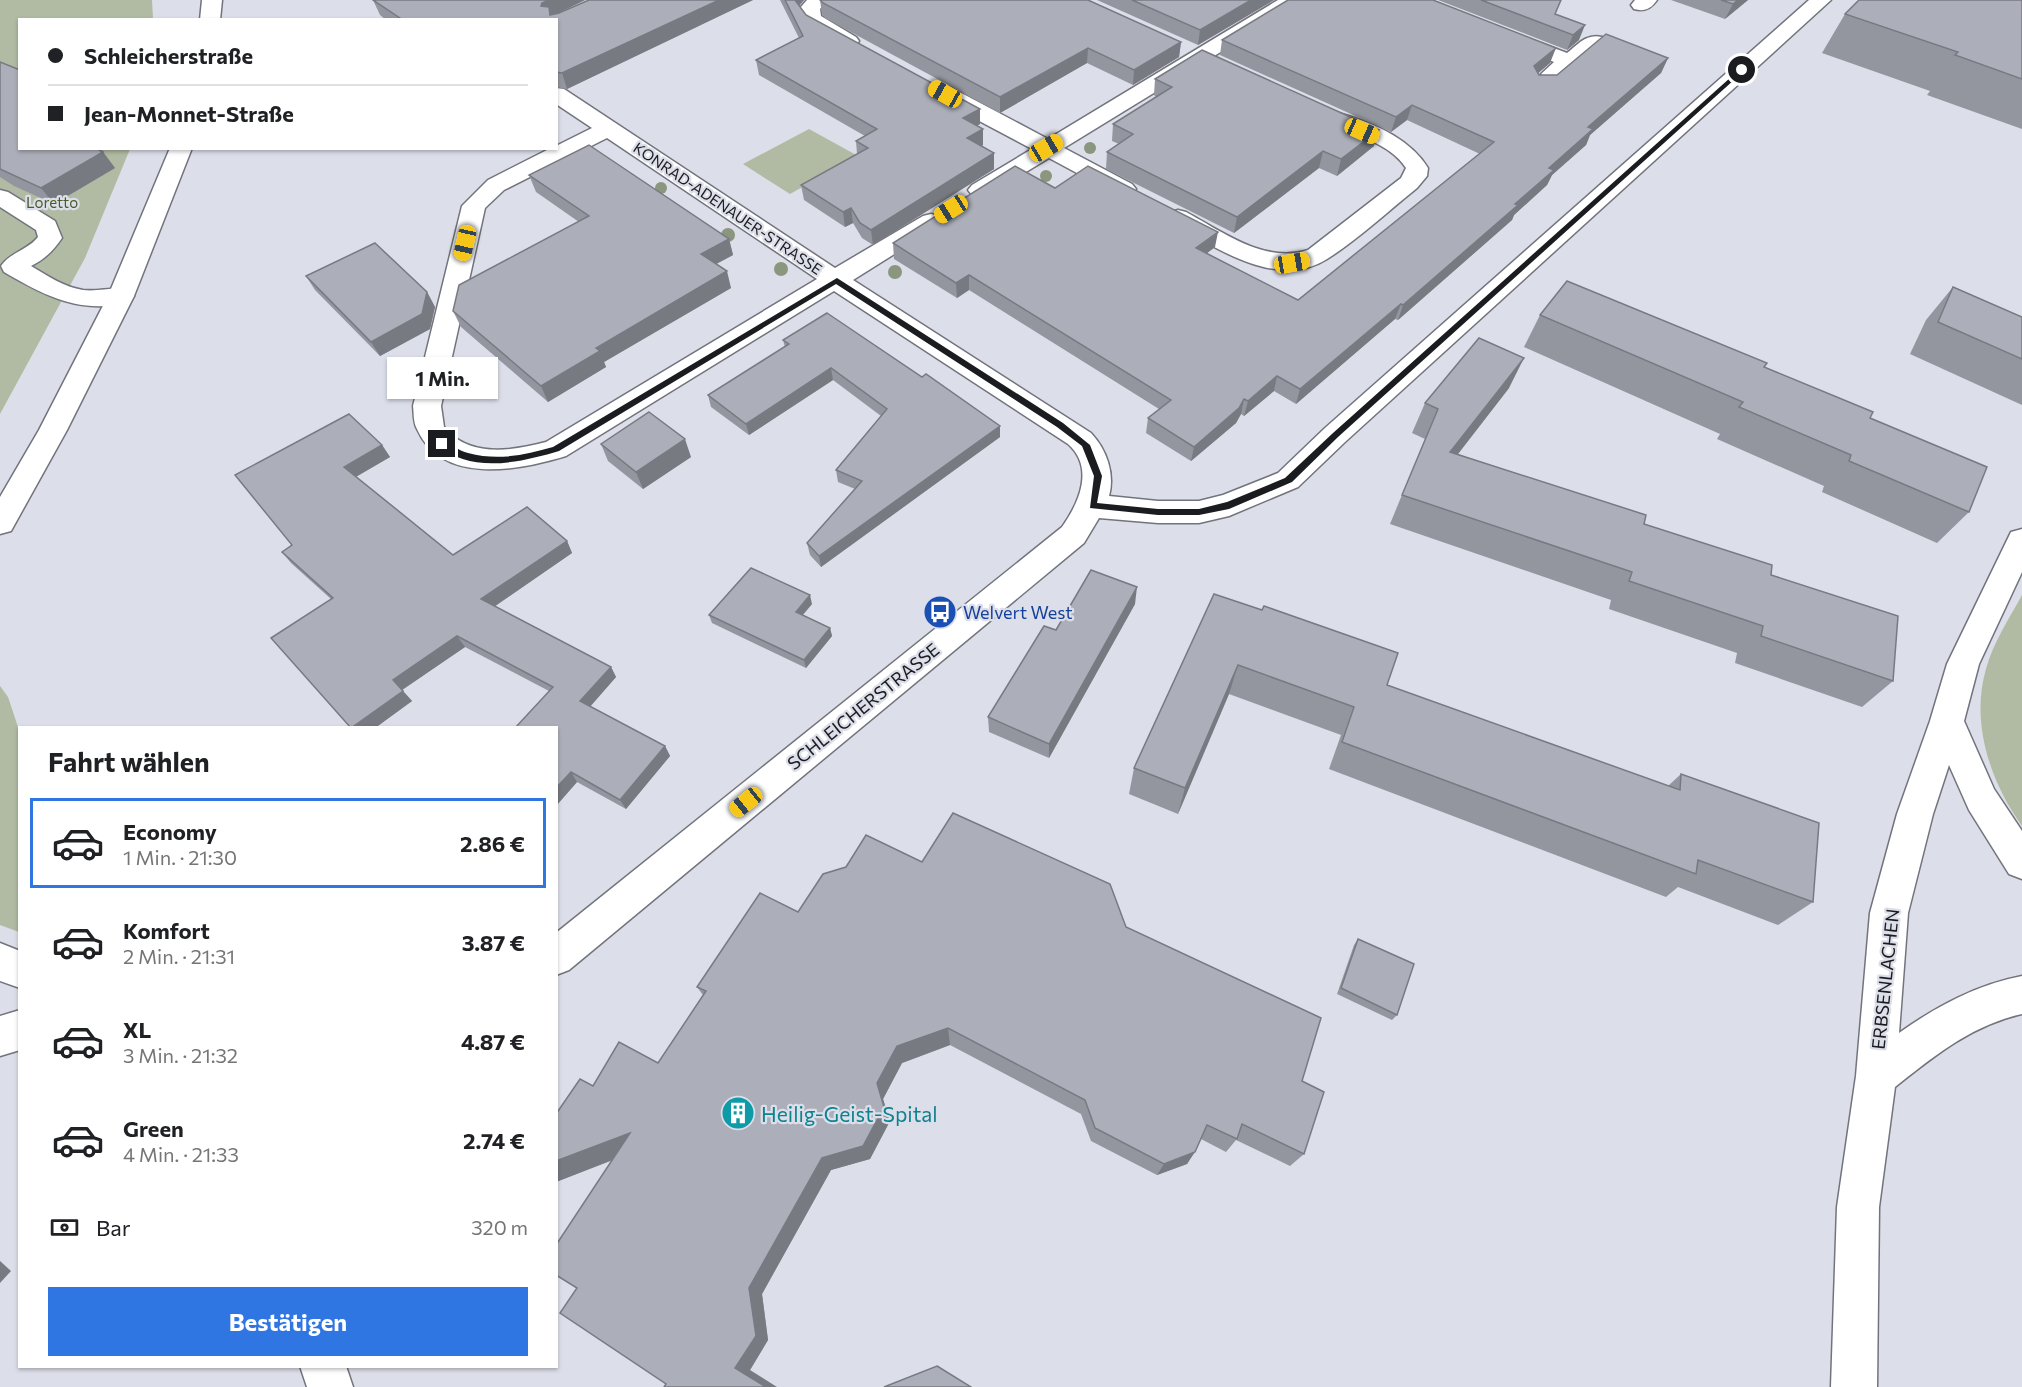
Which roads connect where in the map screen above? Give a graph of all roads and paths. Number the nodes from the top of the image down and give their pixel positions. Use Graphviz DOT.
graph roads {
  1 [pos="212,0"];
  2 [pos="818,0"];
  3 [pos="1292,0"];
  4 [pos="1821,0"];
  5 [pos="210,18"];
  6 [pos="1492,30"];
  7 [pos="1595,41"];
  8 [pos="866,51"];
  9 [pos="1569,61"];
  10 [pos="925,83"];
  11 [pos="1541,83"];
  12 [pos="558,95"];
  13 [pos="1317,111"];
  14 [pos="608,129"];
  15 [pos="1046,148"];
  16 [pos="180,150"];
  17 [pos="0,197"];
  18 [pos="837,281"];
  19 [pos="121,296"];
  20 [pos="1093,506"];
  21 [pos="0,523"];
  22 [pos="2022,540"];
  23 [pos="1947,721"];
  24 [pos="2022,862"];
  25 [pos="558,955"];
  26 [pos="0,962"];
  27 [pos="18,969"];
  28 [pos="2022,995"];
  29 [pos="18,1018"];
  30 [pos="0,1020"];
  31 [pos="18,1031"];
  32 [pos="0,1036"];
  33 [pos="1876,1076"];
  34 [pos="324,1368"];
  35 [pos="330,1387"];
  36 [pos="1854,1387"];
  1 -- 5 [label="street"];
  2 -- 8 [label="street"];
  3 -- 15 [label="street"];
  4 -- 20 [label="street"];
  6 -- 9 [label="street"];
  7 -- 9 [label="street"];
  9 -- 11 [label="street"];
  10 -- 15 [label="street"];
  12 -- 14 [label="street, KONRAD-ADENAUER-STRASSE"];
  13 -- 15 [label="street"];
  14 -- 18 [label="street, KONRAD-ADENAUER-STRASSE"];
  14 -- 18 [label="street"];
  15 -- 18 [label="street"];
  16 -- 19 [label="street"];
  17 -- 19 [label="street"];
  18 -- 20 [label="street, KONRAD-ADENAUER-STRASSE"];
  19 -- 21 [label="street"];
  20 -- 25 [label="street, SCHLEICHERSTRASSE"];
  22 -- 23 [label="street, ERBSENLACHEN"];
  23 -- 24 [label="street"];
  23 -- 33 [label="street, ERBSENLACHEN"];
  26 -- 27 [label="street"];
  28 -- 33 [label="street, ERBSENLACHEN"];
  29 -- 30 [label="street"];
  31 -- 32 [label="street"];
  33 -- 36 [label="street"];
  34 -- 35 [label="street"];
}
